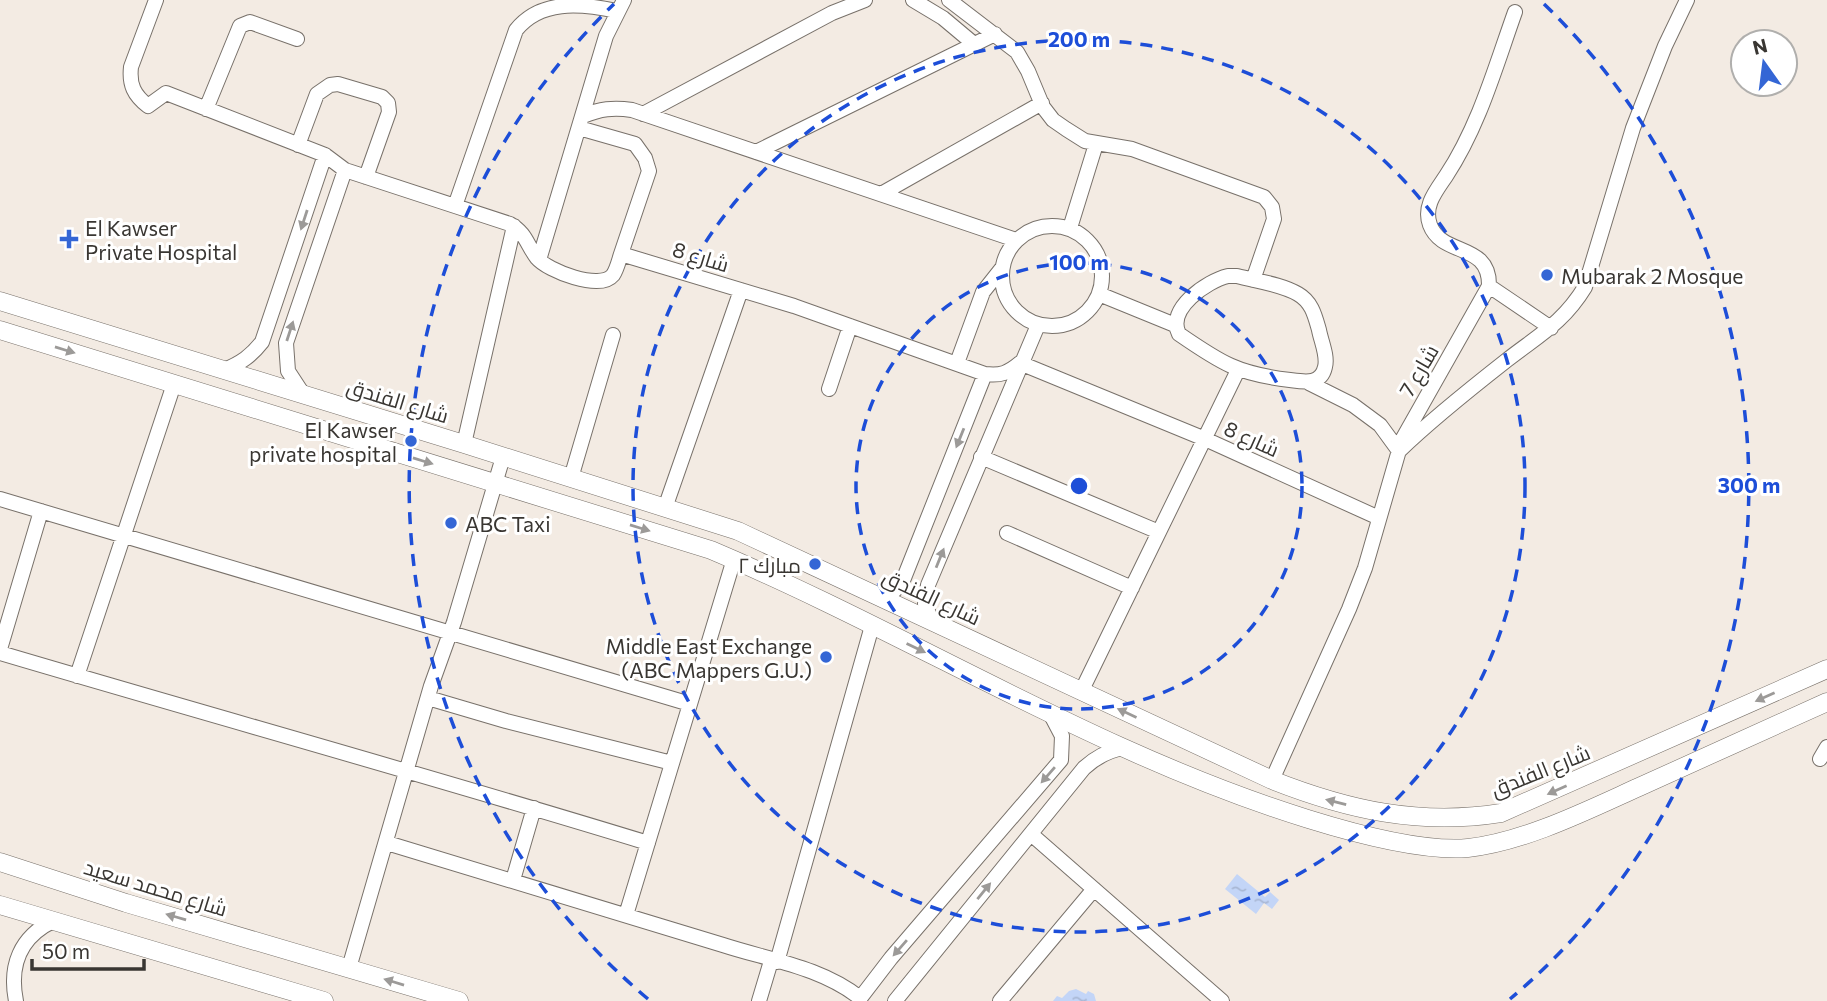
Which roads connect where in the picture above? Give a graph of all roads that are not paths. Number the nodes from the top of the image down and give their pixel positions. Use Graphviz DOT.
graph roads {
  1 [pos="156,0"];
  2 [pos="865,0"];
  3 [pos="913,0"];
  4 [pos="949,0"];
  5 [pos="1687,0"];
  6 [pos="621,6"];
  7 [pos="1515,12"];
  8 [pos="995,34"];
  9 [pos="297,39"];
  10 [pos="975,44"];
  11 [pos="1042,103"];
  12 [pos="206,109"];
  13 [pos="643,114"];
  14 [pos="581,122"];
  15 [pos="1096,144"];
  16 [pos="298,145"];
  17 [pos="756,152"];
  18 [pos="325,155"];
  19 [pos="345,170"];
  20 [pos="366,177"];
  21 [pos="881,194"];
  22 [pos="455,206"];
  23 [pos="514,226"];
  24 [pos="1070,228"];
  25 [pos="1016,240"];
  26 [pos="621,254"];
  27 [pos="539,260"];
  28 [pos="1002,268"];
  29 [pos="1252,280"];
  30 [pos="1489,286"];
  31 [pos="741,290"];
  32 [pos="1098,294"];
  33 [pos="0,301"];
  34 [pos="1038,324"];
  35 [pos="1175,325"];
  36 [pos="850,326"];
  37 [pos="1551,328"];
  38 [pos="0,330"];
  39 [pos="613,335"];
  40 [pos="957,363"];
  41 [pos="1020,363"];
  42 [pos="224,370"];
  43 [pos="1238,370"];
  44 [pos="985,374"];
  45 [pos="174,383"];
  46 [pos="1309,383"];
  47 [pos="829,389"];
  48 [pos="303,394"];
  49 [pos="1205,439"];
  50 [pos="464,444"];
  51 [pos="1399,452"];
  52 [pos="503,457"];
  53 [pos="981,457"];
  54 [pos="571,478"];
  55 [pos="495,483"];
  56 [pos="0,499"];
  57 [pos="665,508"];
  58 [pos="41,511"];
  59 [pos="1379,518"];
  60 [pos="1159,532"];
  61 [pos="1007,533"];
  62 [pos="123,535"];
  63 [pos="734,559"];
  64 [pos="816,566"];
  65 [pos="1132,588"];
  66 [pos="804,591"];
  67 [pos="878,596"];
  68 [pos="932,621"];
  69 [pos="872,626"];
  70 [pos="450,634"];
  71 [pos="0,651"];
  72 [pos="1827,669"];
  73 [pos="78,676"];
  74 [pos="1081,692"];
  75 [pos="428,698"];
  76 [pos="1827,702"];
  77 [pos="690,704"];
  78 [pos="1051,715"];
  79 [pos="1123,748"];
  80 [pos="672,763"];
  81 [pos="407,770"];
  82 [pos="1272,780"];
  83 [pos="534,808"];
  84 [pos="1031,834"];
  85 [pos="387,843"];
  86 [pos="648,843"];
  87 [pos="0,862"];
  88 [pos="513,880"];
  89 [pos="1094,889"];
  90 [pos="0,905"];
  91 [pos="626,915"];
  92 [pos="53,921"];
  93 [pos="774,961"];
  94 [pos="349,968"];
  95 [pos="859,1000"];
  96 [pos="16,1001"];
  97 [pos="324,1001"];
  98 [pos="460,1001"];
  99 [pos="759,1001"];
  100 [pos="895,1001"];
  101 [pos="1000,1001"];
  102 [pos="1222,1001"];
  1 -- 12 [label="street"];
  2 -- 13 [label="street"];
  3 -- 10 [label="street"];
  4 -- 8 [label="street"];
  5 -- 37 [label="street"];
  6 -- 14 [label="street"];
  6 -- 22 [label="street"];
  7 -- 30 [label="street"];
  8 -- 10 [label="street"];
  8 -- 11 [label="street"];
  9 -- 12 [label="street"];
  10 -- 17 [label="street"];
  11 -- 15 [label="street"];
  11 -- 21 [label="street"];
  12 -- 16 [label="street"];
  13 -- 14 [label="street"];
  13 -- 17 [label="street"];
  14 -- 26 [label="street"];
  14 -- 27 [label="street"];
  15 -- 24 [label="street"];
  15 -- 29 [label="street"];
  16 -- 18 [label="street"];
  16 -- 20 [label="street"];
  17 -- 21 [label="street"];
  18 -- 19 [label="street"];
  18 -- 42 [label="street, one-way"];
  19 -- 20 [label="street"];
  48 -- 19 [label="street, one-way"];
  20 -- 22 [label="street"];
  21 -- 25 [label="street"];
  22 -- 23 [label="street"];
  23 -- 27 [label="street"];
  23 -- 50 [label="street"];
  24 -- 25 [label="street"];
  24 -- 32 [label="street"];
  25 -- 28 [label="street"];
  26 -- 27 [label="street"];
  26 -- 31 [label="street, شارع 8"];
  28 -- 34 [label="street"];
  28 -- 40 [label="street"];
  29 -- 35 [label="street"];
  29 -- 46 [label="street"];
  30 -- 37 [label="street"];
  30 -- 51 [label="street, شارع 7"];
  31 -- 36 [label="street, شارع 8"];
  31 -- 57 [label="street"];
  32 -- 34 [label="street"];
  32 -- 35 [label="street"];
  33 -- 42 [label="street, شارع الفندق"];
  34 -- 41 [label="street"];
  35 -- 43 [label="street"];
  36 -- 40 [label="street, شارع 8"];
  36 -- 47 [label="street"];
  37 -- 51 [label="street"];
  38 -- 45 [label="street, one-way"];
  39 -- 54 [label="street"];
  40 -- 44 [label="street, شارع 8"];
  41 -- 44 [label="street"];
  41 -- 49 [label="street, شارع 8"];
  41 -- 53 [label="street"];
  42 -- 48 [label="street, شارع الفندق"];
  43 -- 46 [label="street"];
  43 -- 49 [label="street"];
  44 -- 67 [label="street, one-way"];
  45 -- 55 [label="street, one-way"];
  45 -- 62 [label="street"];
  46 -- 51 [label="street"];
  48 -- 50 [label="street, شارع الفندق"];
  49 -- 59 [label="street, شارع 8"];
  49 -- 60 [label="street"];
  50 -- 52 [label="street, شارع الفندق"];
  51 -- 59 [label="street, شارع 7"];
  52 -- 54 [label="street, شارع الفندق"];
  52 -- 55 [label="street"];
  53 -- 60 [label="street"];
  68 -- 53 [label="street, one-way"];
  54 -- 57 [label="street, شارع الفندق"];
  55 -- 63 [label="street, one-way"];
  55 -- 70 [label="street"];
  56 -- 58 [label="street"];
  57 -- 64 [label="street, شارع الفندق"];
  58 -- 62 [label="street"];
  58 -- 71 [label="street"];
  59 -- 82 [label="street, شارع 7"];
  60 -- 65 [label="street"];
  61 -- 65 [label="street"];
  62 -- 70 [label="street"];
  62 -- 73 [label="street"];
  63 -- 66 [label="street"];
  63 -- 77 [label="street"];
  64 -- 66 [label="street"];
  64 -- 67 [label="street, شارع الفندق"];
  65 -- 74 [label="street"];
  66 -- 69 [label="street"];
  67 -- 68 [label="street, شارع الفندق"];
  68 -- 74 [label="street, شارع الفندق"];
  69 -- 78 [label="street, one-way"];
  69 -- 93 [label="street"];
  70 -- 75 [label="street"];
  70 -- 77 [label="street"];
  71 -- 73 [label="street"];
  72 -- 82 [label="street, شارع الفندق, one-way"];
  73 -- 81 [label="street"];
  82 -- 74 [label="street, شارع الفندق, one-way"];
  75 -- 80 [label="street"];
  75 -- 81 [label="street"];
  76 -- 79 [label="street"];
  77 -- 80 [label="street"];
  78 -- 79 [label="street"];
  78 -- 95 [label="street, one-way"];
  79 -- 84 [label="street"];
  80 -- 86 [label="street"];
  81 -- 83 [label="street"];
  81 -- 85 [label="street"];
  83 -- 86 [label="street"];
  83 -- 88 [label="street"];
  84 -- 89 [label="street"];
  100 -- 84 [label="street, one-way"];
  85 -- 88 [label="street"];
  85 -- 94 [label="street"];
  86 -- 91 [label="street"];
  94 -- 87 [label="street, شارع محمد سعيد, one-way"];
  88 -- 91 [label="street"];
  89 -- 101 [label="street"];
  89 -- 102 [label="street"];
  90 -- 92 [label="street"];
  91 -- 93 [label="street"];
  92 -- 96 [label="street"];
  92 -- 97 [label="street"];
  93 -- 95 [label="street"];
  93 -- 99 [label="street"];
  98 -- 94 [label="street, شارع محمد سعيد, one-way"];
}
